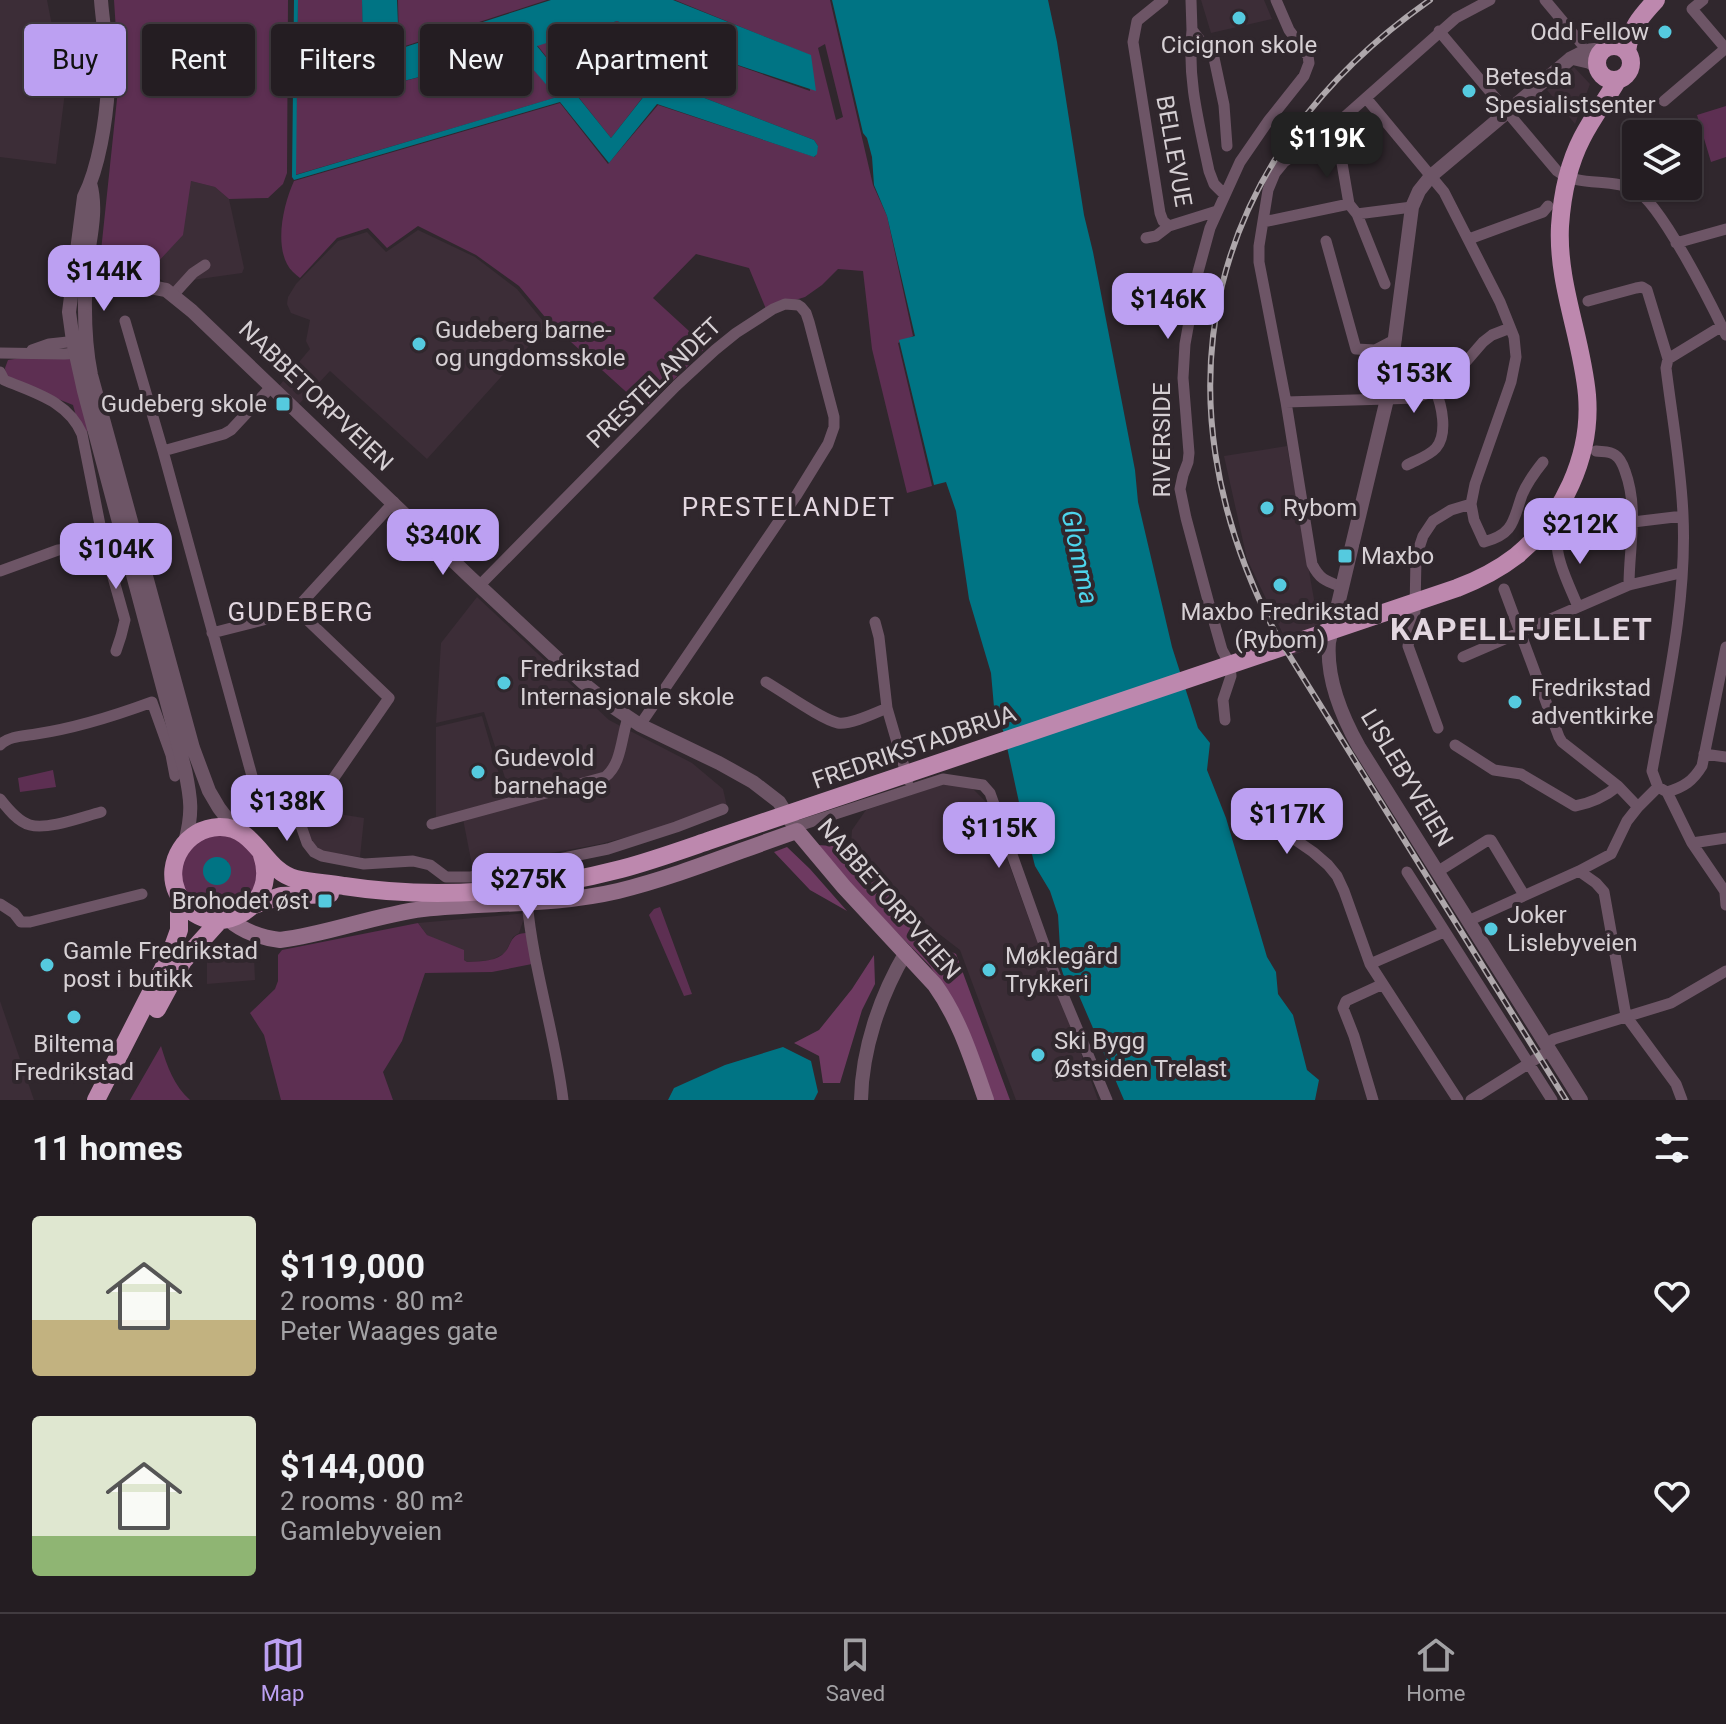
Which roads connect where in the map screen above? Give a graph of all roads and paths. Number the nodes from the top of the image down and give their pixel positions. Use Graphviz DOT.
graph roads {
  1 [pos="101,0"];
  2 [pos="1163,0"];
  3 [pos="1191,0"];
  4 [pos="1276,0"];
  5 [pos="1490,0"];
  6 [pos="1545,0"];
  7 [pos="1641,0"];
  8 [pos="1656,0"];
  9 [pos="1703,0"];
  10 [pos="1192,30"];
  11 [pos="1439,31"];
  12 [pos="1581,43"];
  13 [pos="1726,49"];
  14 [pos="1609,62"];
  15 [pos="1366,98"];
  16 [pos="1664,101"];
  17 [pos="1506,112"];
  18 [pos="1333,127"];
  19 [pos="1227,146"];
  20 [pos="1431,176"];
  21 [pos="1225,195"];
  22 [pos="1555,205"];
  23 [pos="1412,207"];
  24 [pos="1353,209"];
  25 [pos="1217,211"];
  26 [pos="1263,222"];
  27 [pos="1169,226"];
  28 [pos="1726,229"];
  29 [pos="1146,238"];
  30 [pos="1469,239"];
  31 [pos="1326,241"];
  32 [pos="1676,243"];
  33 [pos="205,265"];
  34 [pos="80,278"];
  35 [pos="1385,284"];
  36 [pos="173,295"];
  37 [pos="1588,301"];
  38 [pos="125,321"];
  39 [pos="1510,328"];
  40 [pos="1724,330"];
  41 [pos="1396,339"];
  42 [pos="80,347"];
  43 [pos="1375,350"];
  44 [pos="0,353"];
  45 [pos="1668,359"];
  46 [pos="1392,368"];
  47 [pos="0,372"];
  48 [pos="271,387"];
  49 [pos="1435,390"];
  50 [pos="1387,399"];
  51 [pos="1286,402"];
  52 [pos="163,451"];
  53 [pos="1596,451"];
  54 [pos="1543,462"];
  55 [pos="1407,465"];
  56 [pos="394,502"];
  57 [pos="1471,504"];
  58 [pos="1610,515"];
  59 [pos="1683,516"];
  60 [pos="1633,522"];
  61 [pos="1589,525"];
  62 [pos="104,545"];
  63 [pos="0,571"];
  64 [pos="1682,574"];
  65 [pos="1629,585"];
  66 [pos="479,586"];
  67 [pos="1342,587"];
  68 [pos="1504,589"];
  69 [pos="1578,607"];
  70 [pos="296,609"];
  71 [pos="875,622"];
  72 [pos="1520,631"];
  73 [pos="212,633"];
  74 [pos="1726,647"];
  75 [pos="116,651"];
  76 [pos="1463,657"];
  77 [pos="766,682"];
  78 [pos="887,708"];
  79 [pos="1225,720"];
  80 [pos="634,722"];
  81 [pos="1438,728"];
  82 [pos="0,745"];
  83 [pos="1455,745"];
  84 [pos="1704,754"];
  85 [pos="1726,757"];
  86 [pos="175,776"];
  87 [pos="1618,786"];
  88 [pos="910,788"];
  89 [pos="1663,789"];
  90 [pos="0,799"];
  91 [pos="292,800"];
  92 [pos="1638,807"];
  93 [pos="1249,808"];
  94 [pos="723,809"];
  95 [pos="101,812"];
  96 [pos="432,824"];
  97 [pos="796,829"];
  98 [pos="236,830"];
  99 [pos="1726,838"];
  100 [pos="185,842"];
  101 [pos="1692,843"];
  102 [pos="608,849"];
  103 [pos="262,855"];
  104 [pos="1579,871"];
  105 [pos="1407,872"];
  106 [pos="1437,872"];
  107 [pos="369,890"];
  108 [pos="618,891"];
  109 [pos="1726,893"];
  110 [pos="142,894"];
  111 [pos="1524,895"];
  112 [pos="179,897"];
  113 [pos="527,901"];
  114 [pos="0,904"];
  115 [pos="1726,905"];
  116 [pos="252,907"];
  117 [pos="224,920"];
  118 [pos="1468,921"];
  119 [pos="1444,932"];
  120 [pos="256,933"];
  121 [pos="906,952"];
  122 [pos="1370,964"];
  123 [pos="1726,971"];
  124 [pos="1383,984"];
  125 [pos="1626,1016"];
  126 [pos="1548,1047"];
  127 [pos="1528,1064"];
  128 [pos="96,1100"];
  129 [pos="110,1100"];
  130 [pos="563,1100"];
  131 [pos="861,1100"];
  132 [pos="986,1100"];
  133 [pos="1107,1100"];
  134 [pos="1373,1100"];
  135 [pos="1458,1100"];
  136 [pos="1471,1100"];
  137 [pos="1552,1100"];
  138 [pos="1581,1100"];
  139 [pos="1682,1100"];
  1 -- 34 [label="street"];
  2 -- 27 [label="street, BELLEVUE"];
  3 -- 10 [label="street"];
  4 -- 21 [label="street, RIVERSIDE"];
  5 -- 11 [label="street"];
  6 -- 12 [label="street"];
  7 -- 14 [label="highway"];
  8 -- 14 [label="highway"];
  9 -- 13 [label="street"];
  10 -- 19 [label="street"];
  10 -- 21 [label="street"];
  11 -- 15 [label="street"];
  11 -- 17 [label="street"];
  13 -- 16 [label="street"];
  14 -- 17 [label="street"];
  14 -- 22 [label="highway, FREDRIKSTADBRUA"];
  15 -- 18 [label="street"];
  15 -- 20 [label="street"];
  17 -- 20 [label="street"];
  17 -- 32 [label="street"];
  18 -- 24 [label="street"];
  18 -- 26 [label="street"];
  20 -- 23 [label="street"];
  20 -- 30 [label="street"];
  21 -- 25 [label="street, RIVERSIDE"];
  22 -- 30 [label="street"];
  22 -- 107 [label="highway, FREDRIKSTADBRUA"];
  23 -- 24 [label="street"];
  23 -- 41 [label="street, LISLEBYVEIEN"];
  24 -- 26 [label="street"];
  24 -- 35 [label="street"];
  25 -- 27 [label="street"];
  25 -- 79 [label="street, RIVERSIDE"];
  26 -- 51 [label="street"];
  27 -- 29 [label="street"];
  28 -- 32 [label="street"];
  30 -- 39 [label="street"];
  31 -- 43 [label="street"];
  32 -- 40 [label="street"];
  33 -- 36 [label="street"];
  34 -- 36 [label="street, NABBETORPVEIEN"];
  34 -- 42 [label="street"];
  36 -- 48 [label="street, NABBETORPVEIEN"];
  37 -- 45 [label="street"];
  38 -- 52 [label="street"];
  39 -- 49 [label="street"];
  39 -- 57 [label="street"];
  40 -- 45 [label="street"];
  41 -- 43 [label="street"];
  41 -- 46 [label="street, LISLEBYVEIEN"];
  42 -- 44 [label="street"];
  42 -- 98 [label="street"];
  42 -- 100 [label="street"];
  43 -- 46 [label="street"];
  45 -- 59 [label="street"];
  46 -- 50 [label="street, LISLEBYVEIEN"];
  47 -- 62 [label="street"];
  48 -- 52 [label="street"];
  48 -- 56 [label="street, NABBETORPVEIEN"];
  49 -- 50 [label="street"];
  49 -- 55 [label="street"];
  50 -- 51 [label="street"];
  50 -- 67 [label="street, LISLEBYVEIEN"];
  51 -- 67 [label="street"];
  52 -- 73 [label="street"];
  53 -- 60 [label="street"];
  54 -- 57 [label="street"];
  56 -- 66 [label="street, NABBETORPVEIEN"];
  56 -- 70 [label="street"];
  57 -- 81 [label="street"];
  58 -- 60 [label="street"];
  59 -- 60 [label="street"];
  59 -- 64 [label="street"];
  60 -- 65 [label="street"];
  61 -- 69 [label="street"];
  62 -- 63 [label="street"];
  62 -- 75 [label="street"];
  64 -- 65 [label="street"];
  64 -- 89 [label="street"];
  65 -- 69 [label="street"];
  66 -- 80 [label="street, NABBETORPVEIEN"];
  66 -- 80 [label="street, PRESTELANDET"];
  67 -- 106 [label="street, LISLEBYVEIEN"];
  68 -- 72 [label="street"];
  69 -- 72 [label="street"];
  70 -- 73 [label="street"];
  70 -- 91 [label="street"];
  71 -- 78 [label="street"];
  72 -- 76 [label="street"];
  72 -- 87 [label="street"];
  73 -- 91 [label="street"];
  74 -- 84 [label="street"];
  77 -- 78 [label="street"];
  78 -- 88 [label="street"];
  80 -- 96 [label="street"];
  80 -- 97 [label="street, NABBETORPVEIEN"];
  82 -- 86 [label="street"];
  83 -- 87 [label="street"];
  84 -- 85 [label="street"];
  84 -- 89 [label="street"];
  87 -- 92 [label="street"];
  88 -- 97 [label="street"];
  88 -- 133 [label="street"];
  89 -- 92 [label="street"];
  89 -- 101 [label="street"];
  90 -- 95 [label="street"];
  91 -- 102 [label="street"];
  92 -- 104 [label="street"];
  93 -- 122 [label="street"];
  94 -- 102 [label="street"];
  97 -- 108 [label="main road"];
  97 -- 121 [label="main road, NABBETORPVEIEN"];
  98 -- 100 [label="highway"];
  98 -- 103 [label="highway"];
  99 -- 101 [label="street"];
  100 -- 112 [label="highway"];
  101 -- 109 [label="street"];
  102 -- 108 [label="street"];
  103 -- 107 [label="highway"];
  103 -- 116 [label="highway"];
  104 -- 111 [label="street"];
  104 -- 125 [label="street"];
  105 -- 119 [label="street"];
  106 -- 111 [label="street"];
  106 -- 118 [label="street, LISLEBYVEIEN"];
  107 -- 116 [label="highway"];
  108 -- 113 [label="main road"];
  109 -- 115 [label="street"];
  110 -- 114 [label="street"];
  111 -- 118 [label="street"];
  112 -- 117 [label="highway"];
  112 -- 128 [label="highway"];
  113 -- 120 [label="main road"];
  113 -- 130 [label="street"];
  116 -- 117 [label="highway"];
  116 -- 120 [label="main road"];
  117 -- 120 [label="main road"];
  117 -- 129 [label="highway"];
  118 -- 126 [label="street, LISLEBYVEIEN"];
  119 -- 122 [label="street"];
  119 -- 127 [label="street"];
  121 -- 131 [label="street"];
  121 -- 132 [label="main road, NABBETORPVEIEN"];
  122 -- 124 [label="street"];
  123 -- 125 [label="street"];
  124 -- 134 [label="street"];
  124 -- 135 [label="street"];
  125 -- 126 [label="street"];
  125 -- 139 [label="street"];
  126 -- 127 [label="street"];
  126 -- 138 [label="street, LISLEBYVEIEN"];
  127 -- 136 [label="street"];
  127 -- 137 [label="street"];
}
